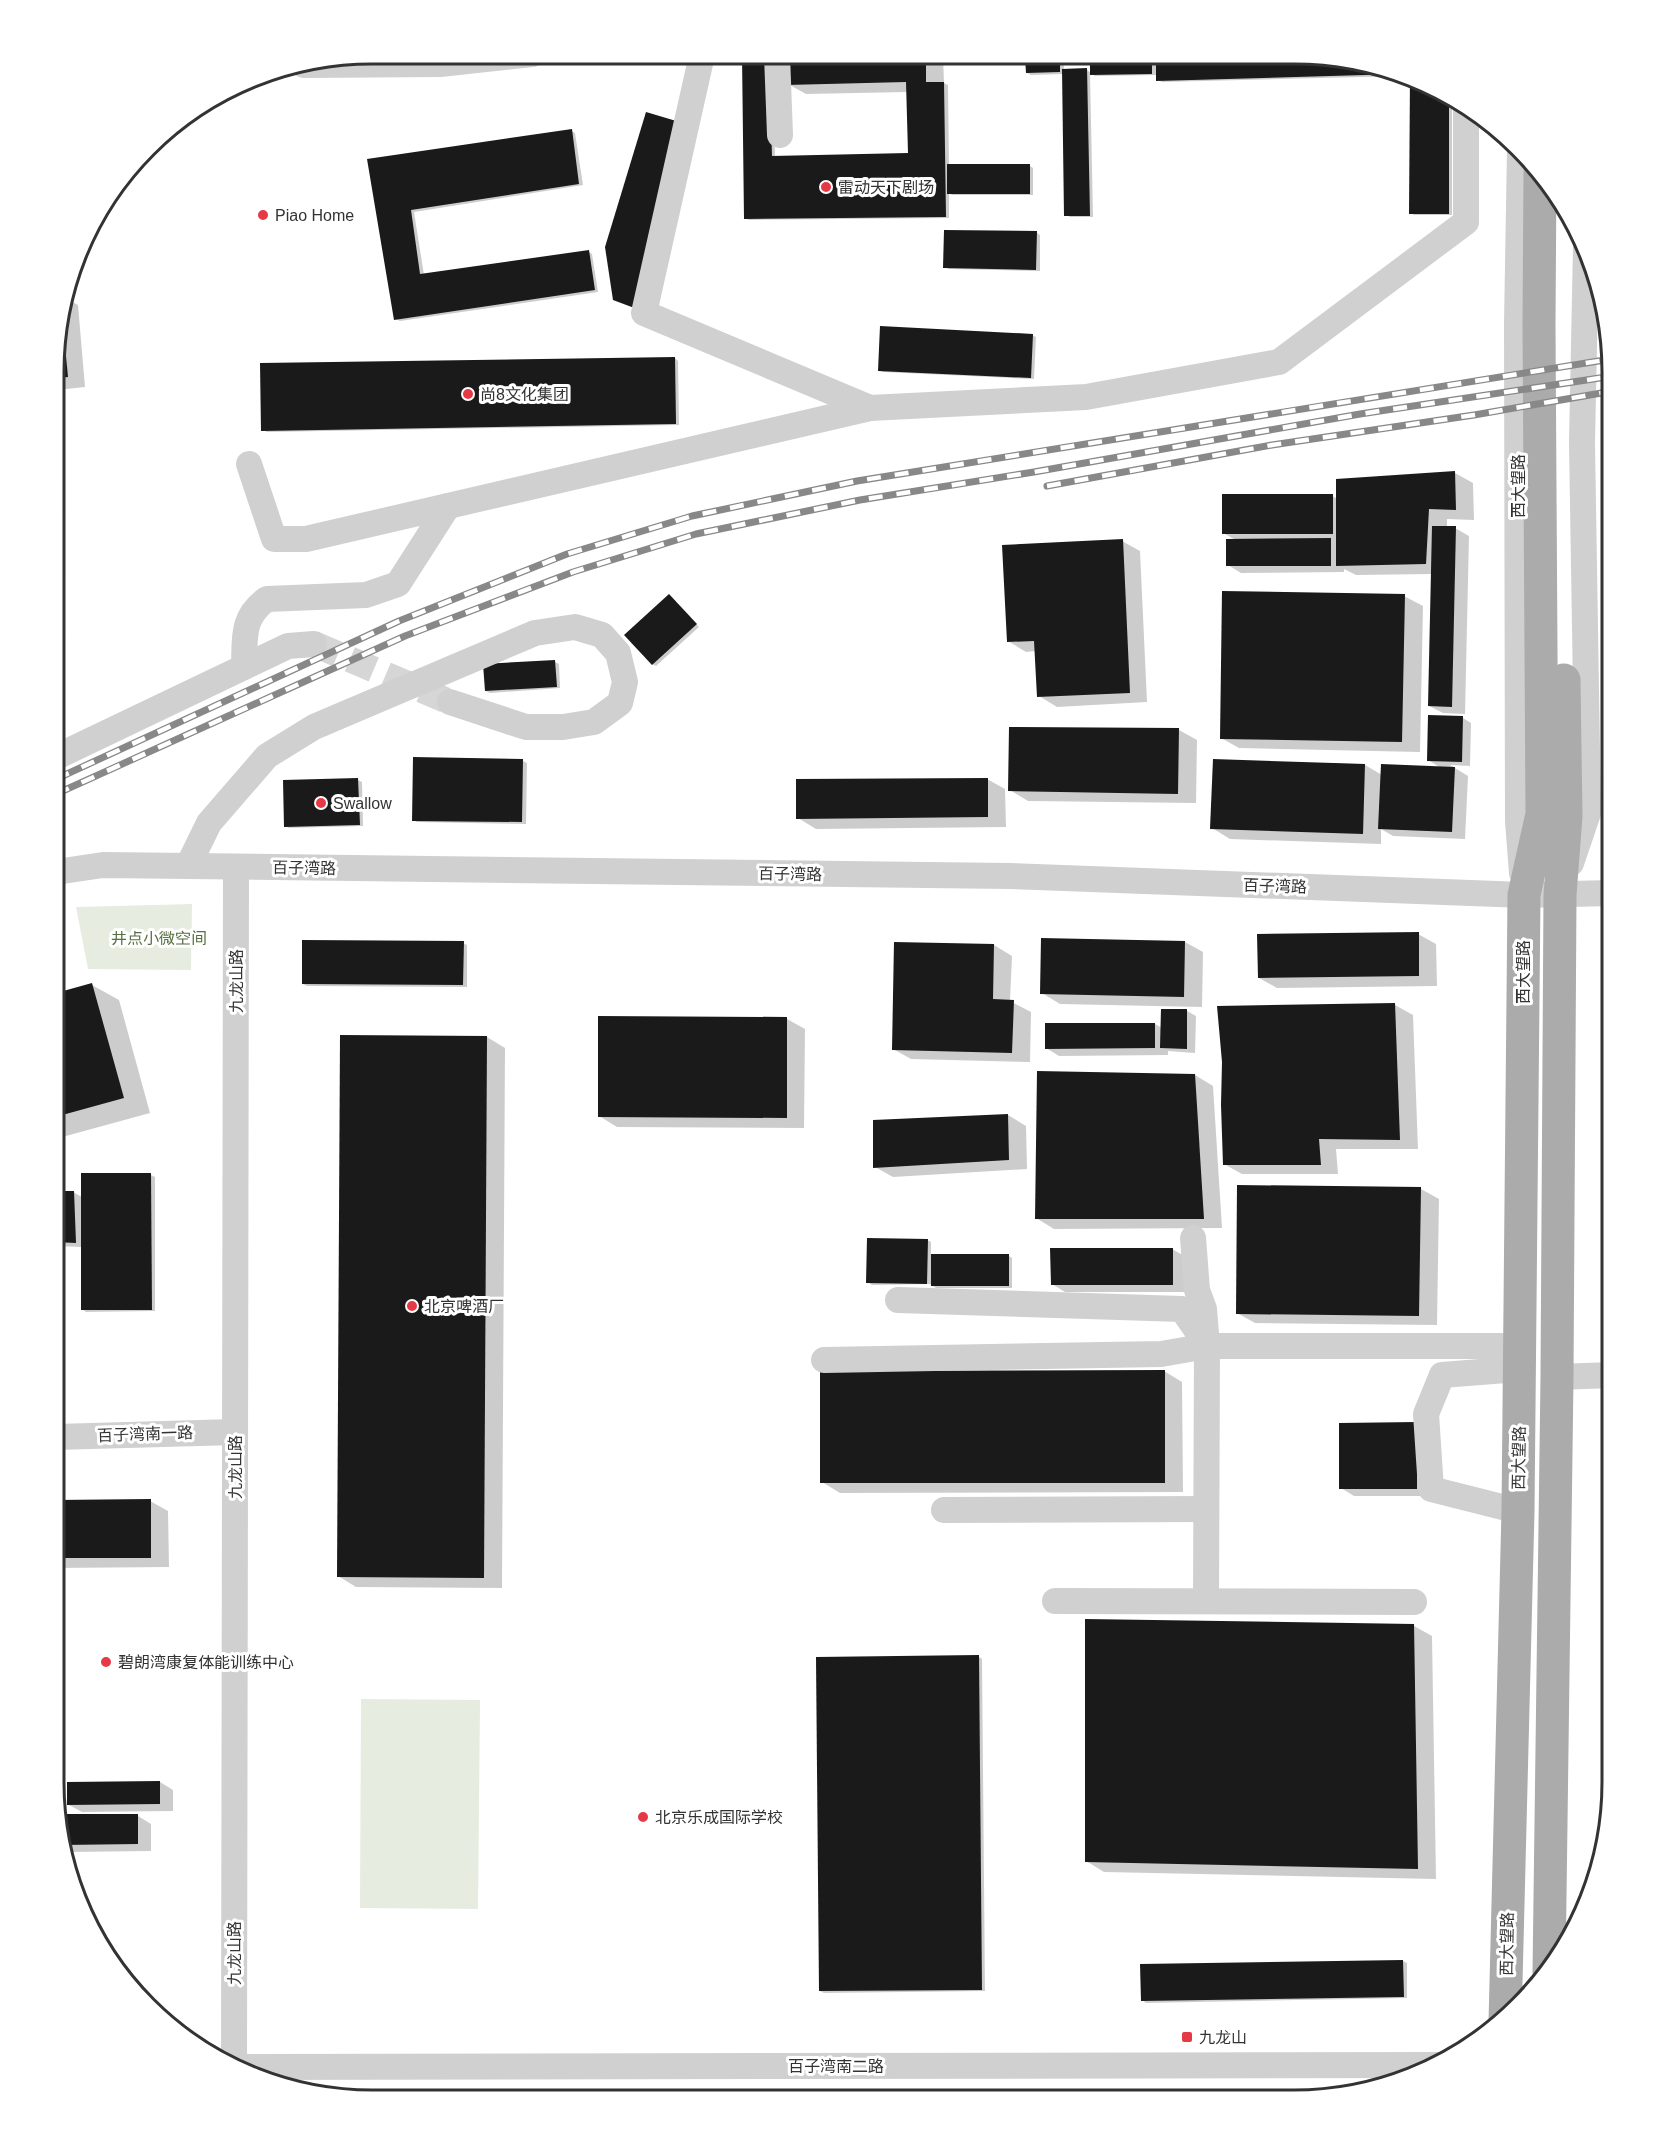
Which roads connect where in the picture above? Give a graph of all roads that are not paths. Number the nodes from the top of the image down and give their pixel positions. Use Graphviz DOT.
graph roads {
  1 [pos="440,64"];
  2 [pos="700,64"];
  3 [pos="777,64"];
  4 [pos="360,65"];
  5 [pos="1466,116"];
  6 [pos="780,135"];
  7 [pos="1520,163"];
  8 [pos="1540,186"];
  9 [pos="1562,219"];
  10 [pos="1585,272"];
  11 [pos="870,408"];
  12 [pos="249,464"];
  13 [pos="448,506"];
  14 [pos="314,644"];
  15 [pos="244,667"];
  16 [pos="450,702"];
  17 [pos="64,753"];
  18 [pos="188,866"];
  19 [pos="236,867"];
  20 [pos="64,871"];
  21 [pos="1602,893"];
  22 [pos="1524,894"];
  23 [pos="1560,895"];
  24 [pos="1193,1238"];
  25 [pos="898,1300"];
  26 [pos="1207,1346"];
  27 [pos="1520,1357"];
  28 [pos="824,1360"];
  29 [pos="1602,1375"];
  30 [pos="1557,1377"];
  31 [pos="235,1432"];
  32 [pos="64,1437"];
  33 [pos="1206,1509"];
  34 [pos="944,1510"];
  35 [pos="1518,1511"];
  36 [pos="1055,1601"];
  37 [pos="1206,1601"];
  38 [pos="1414,1602"];
  39 [pos="1549,1956"];
  40 [pos="1505,2007"];
  41 [pos="233,2057"];
  42 [pos="1417,2065"];
  43 [pos="254,2067"];
  1 -- 4 [label="street"];
  2 -- 11 [label="street"];
  3 -- 6 [label="street"];
  5 -- 11 [label="street"];
  7 -- 22 [label="street, 西大望路"];
  8 -- 22 [label="main road, 西大望路"];
  9 -- 23 [label="main road"];
  10 -- 23 [label="street"];
  11 -- 13 [label="street"];
  12 -- 13 [label="street"];
  13 -- 15 [label="street"];
  14 -- 15 [label="street"];
  15 -- 17 [label="street"];
  16 -- 18 [label="street"];
  18 -- 19 [label="street, 百子湾路"];
  18 -- 20 [label="street, 百子湾路"];
  19 -- 22 [label="street, 百子湾路"];
  19 -- 31 [label="street, 九龙山路"];
  21 -- 23 [label="street"];
  22 -- 23 [label="street, 百子湾路"];
  22 -- 27 [label="main road, 西大望路"];
  23 -- 30 [label="main road"];
  24 -- 26 [label="street"];
  25 -- 26 [label="street"];
  26 -- 27 [label="street"];
  26 -- 28 [label="street"];
  26 -- 33 [label="street"];
  27 -- 35 [label="main road, 西大望路"];
  27 -- 35 [label="street"];
  29 -- 30 [label="street"];
  30 -- 39 [label="main road"];
  31 -- 32 [label="street, 百子湾南一路"];
  31 -- 41 [label="street, 九龙山路"];
  33 -- 34 [label="street"];
  33 -- 37 [label="street"];
  35 -- 40 [label="main road, 西大望路"];
  36 -- 37 [label="street"];
  37 -- 38 [label="street"];
  42 -- 43 [label="street, 百子湾南二路"];
}
